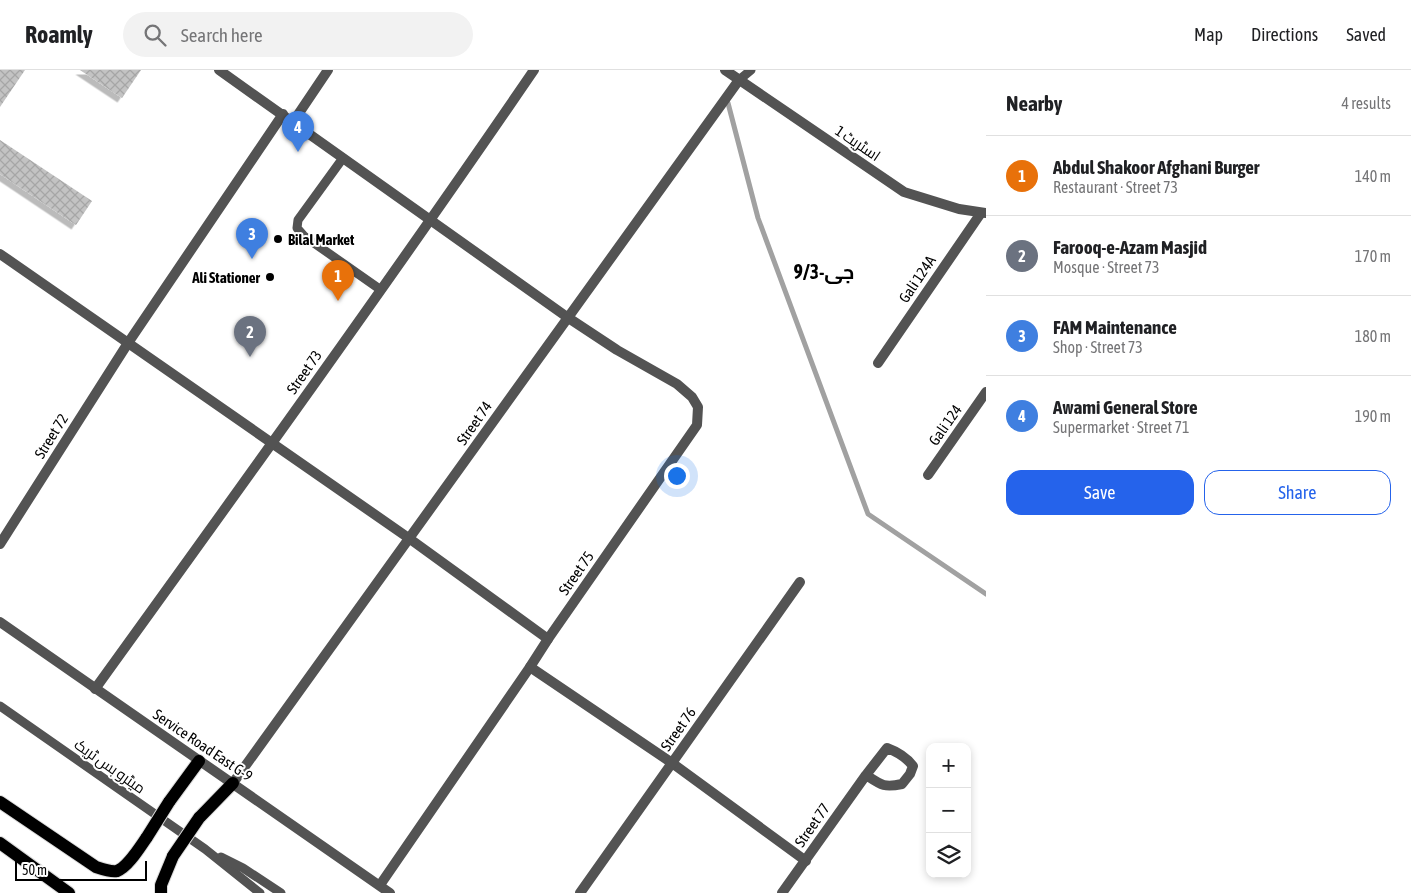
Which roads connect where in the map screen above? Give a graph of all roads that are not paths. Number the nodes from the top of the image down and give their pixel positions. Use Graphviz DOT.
graph roads {
  1 [pos="219,70"];
  2 [pos="328,70"];
  3 [pos="534,70"];
  4 [pos="725,70"];
  5 [pos="751,70"];
  6 [pos="739,80"];
  7 [pos="283,114"];
  8 [pos="293,122"];
  9 [pos="343,158"];
  10 [pos="984,213"];
  11 [pos="431,221"];
  12 [pos="0,254"];
  13 [pos="381,290"];
  14 [pos="567,316"];
  15 [pos="128,343"];
  16 [pos="878,363"];
  17 [pos="986,392"];
  18 [pos="272,444"];
  19 [pos="928,475"];
  20 [pos="410,539"];
  21 [pos="0,544"];
  22 [pos="800,582"];
  23 [pos="0,622"];
  24 [pos="548,639"];
  25 [pos="530,667"];
  26 [pos="95,689"];
  27 [pos="0,706"];
  28 [pos="199,761"];
  29 [pos="672,763"];
  30 [pos="866,775"];
  31 [pos="233,783"];
  32 [pos="0,802"];
  33 [pos="0,843"];
  34 [pos="205,849"];
  35 [pos="806,861"];
  36 [pos="380,885"];
  37 [pos="69,893"];
  38 [pos="162,893"];
  39 [pos="260,893"];
  40 [pos="281,893"];
  41 [pos="390,893"];
  42 [pos="580,893"];
  43 [pos="782,893"];
  1 -- 7 [label="street, Street 75"];
  2 -- 8 [label="street"];
  3 -- 11 [label="street, Street 73"];
  4 -- 6 [label="street, اسٹریٹ 1"];
  5 -- 6 [label="lane"];
  6 -- 10 [label="street, اسٹریٹ 1"];
  6 -- 14 [label="street, Street 74"];
  7 -- 8 [label="street, Street 75"];
  7 -- 15 [label="street, Street 72"];
  8 -- 9 [label="street, Street 75"];
  9 -- 11 [label="street, Street 75"];
  9 -- 13 [label="lane"];
  10 -- 16 [label="street, Gali 124A"];
  11 -- 13 [label="street, Street 73"];
  11 -- 14 [label="street, Street 75"];
  12 -- 15 [label="street"];
  13 -- 18 [label="street, Street 73"];
  14 -- 20 [label="street, Street 74"];
  14 -- 24 [label="street, Street 75"];
  15 -- 18 [label="street"];
  15 -- 21 [label="street, Street 72"];
  17 -- 19 [label="street, Gali 124"];
  18 -- 20 [label="street"];
  18 -- 26 [label="street, Street 73"];
  20 -- 24 [label="street"];
  20 -- 31 [label="street, Street 74"];
  22 -- 29 [label="street, Street 76"];
  23 -- 26 [label="street, Service Road East G-9"];
  24 -- 25 [label="street, Street 75"];
  25 -- 29 [label="street"];
  25 -- 36 [label="street, Street 75"];
  26 -- 28 [label="street, Service Road East G-9"];
  27 -- 34 [label="lane, میٹرو بس ٹریک"];
  28 -- 31 [label="street, Service Road East G-9"];
  28 -- 32 [label="main road, bridge"];
  29 -- 35 [label="street"];
  29 -- 42 [label="street, Street 76"];
  30 -- 30 [label="street, Street 77"];
  30 -- 35 [label="street, Street 77"];
  31 -- 36 [label="street, Service Road East G-9"];
  31 -- 38 [label="main road, bridge"];
  33 -- 37 [label="main road"];
  34 -- 39 [label="lane, میٹرو بس ٹریک"];
  34 -- 40 [label="lane, میٹرو بس ٹریک"];
  35 -- 43 [label="street, Street 77"];
  36 -- 41 [label="street, Service Road East G-9"];
}
